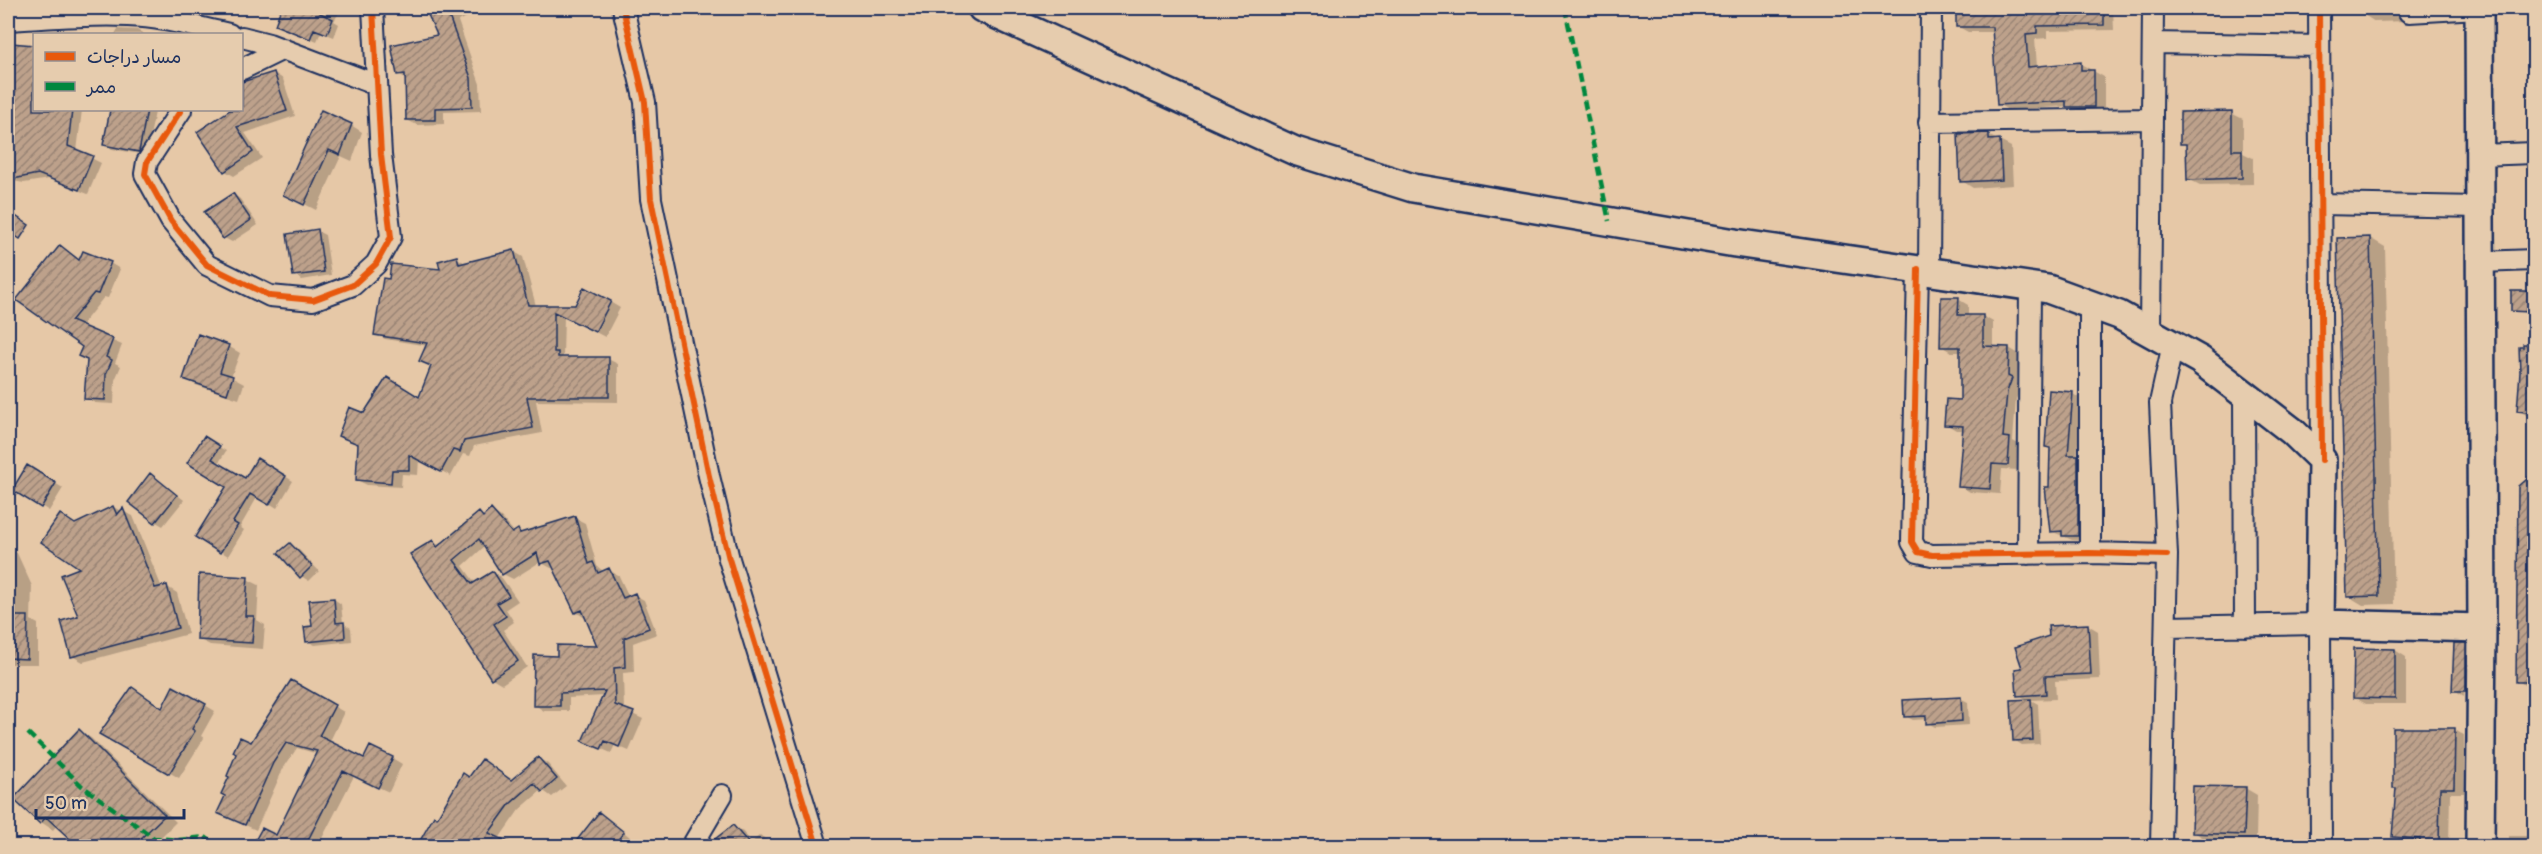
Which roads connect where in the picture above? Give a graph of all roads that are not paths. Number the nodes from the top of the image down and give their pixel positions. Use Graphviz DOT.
graph roads {
  1 [pos="373,8"];
  2 [pos="623,8"];
  3 [pos="982,8"];
  4 [pos="1931,8"];
  5 [pos="2153,8"];
  6 [pos="2319,8"];
  7 [pos="2409,8"];
  8 [pos="2478,8"];
  9 [pos="8,20"];
  10 [pos="225,33"];
  11 [pos="243,38"];
  12 [pos="2153,43"];
  13 [pos="2319,46"];
  14 [pos="283,49"];
  15 [pos="243,69"];
  16 [pos="377,85"];
  17 [pos="180,111"];
  18 [pos="2152,119"];
  19 [pos="1929,122"];
  20 [pos="2535,153"];
  21 [pos="2479,156"];
  22 [pos="2320,204"];
  23 [pos="2480,207"];
  24 [pos="2535,260"];
  25 [pos="2480,262"];
  26 [pos="1923,270"];
  27 [pos="2030,286"];
  28 [pos="2090,304"];
  29 [pos="2161,338"];
  30 [pos="2244,394"];
  31 [pos="2322,460"];
  32 [pos="2090,553"];
  33 [pos="2028,554"];
  34 [pos="2167,555"];
  35 [pos="2320,624"];
  36 [pos="2245,626"];
  37 [pos="2167,627"];
  38 [pos="2482,628"];
  39 [pos="722,795"];
  40 [pos="692,846"];
  41 [pos="817,846"];
  42 [pos="2161,846"];
  43 [pos="2320,846"];
  44 [pos="2480,846"];
  1 -- 16 [label="street"];
  2 -- 41 [label="street"];
  3 -- 26 [label="main road"];
  4 -- 19 [label="street"];
  5 -- 12 [label="street"];
  6 -- 13 [label="street"];
  7 -- 8 [label="street"];
  8 -- 21 [label="main road"];
  9 -- 10 [label="street"];
  11 -- 14 [label="street"];
  12 -- 13 [label="street"];
  12 -- 18 [label="street"];
  13 -- 22 [label="street"];
  14 -- 15 [label="street"];
  14 -- 16 [label="street"];
  16 -- 17 [label="street"];
  18 -- 19 [label="street"];
  18 -- 29 [label="street"];
  19 -- 26 [label="street"];
  20 -- 21 [label="street"];
  21 -- 23 [label="main road"];
  22 -- 23 [label="street"];
  22 -- 31 [label="street"];
  23 -- 25 [label="main road"];
  24 -- 25 [label="street"];
  25 -- 38 [label="main road"];
  26 -- 27 [label="main road"];
  26 -- 33 [label="street"];
  27 -- 28 [label="main road"];
  27 -- 33 [label="street"];
  28 -- 29 [label="main road"];
  28 -- 32 [label="street"];
  29 -- 30 [label="main road"];
  29 -- 34 [label="street"];
  30 -- 31 [label="main road"];
  30 -- 36 [label="street"];
  31 -- 35 [label="main road"];
  32 -- 33 [label="street"];
  32 -- 34 [label="street"];
  34 -- 37 [label="street"];
  35 -- 36 [label="street"];
  35 -- 38 [label="main road"];
  35 -- 43 [label="street"];
  36 -- 37 [label="street"];
  37 -- 42 [label="street"];
  38 -- 44 [label="main road"];
  39 -- 40 [label="street"];
}
